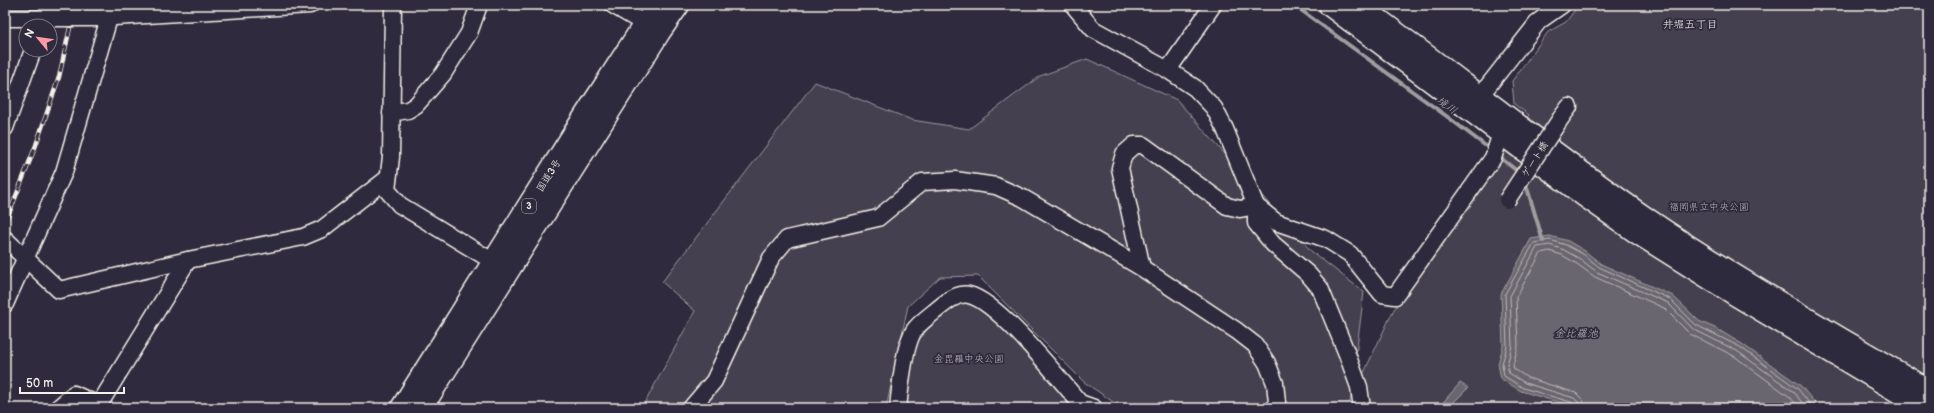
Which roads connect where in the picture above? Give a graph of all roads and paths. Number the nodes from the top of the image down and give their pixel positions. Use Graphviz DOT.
graph roads {
  1 [pos="310,5"];
  2 [pos="393,5"];
  3 [pos="479,5"];
  4 [pos="613,5"];
  5 [pos="659,5"];
  6 [pos="678,5"];
  7 [pos="1073,5"];
  8 [pos="1212,5"];
  9 [pos="1330,5"];
  10 [pos="1358,5"];
  11 [pos="1562,5"];
  12 [pos="105,14"];
  13 [pos="44,16"];
  14 [pos="5,18"];
  15 [pos="644,24"];
  16 [pos="30,58"];
  17 [pos="1168,70"];
  18 [pos="1475,103"];
  19 [pos="391,113"];
  20 [pos="1565,113"];
  21 [pos="5,128"];
  22 [pos="1501,133"];
  23 [pos="388,178"];
  24 [pos="1507,200"];
  25 [pos="1256,206"];
  26 [pos="5,239"];
  27 [pos="21,254"];
  28 [pos="188,260"];
  29 [pos="494,262"];
  30 [pos="1142,268"];
  31 [pos="5,304"];
  32 [pos="1929,391"];
  33 [pos="58,408"];
  34 [pos="402,408"];
  35 [pos="421,408"];
  36 [pos="691,408"];
  37 [pos="898,408"];
  38 [pos="1094,408"];
  39 [pos="1276,408"];
  40 [pos="1362,408"];
  41 [pos="1926,408"];
  1 -- 12 [label="street"];
  2 -- 19 [label="street"];
  3 -- 19 [label="street"];
  4 -- 15 [label="street"];
  5 -- 15 [label="main road, 国道3号 / 3"];
  6 -- 35 [label="main road, 国道3号 / 3"];
  7 -- 17 [label="street"];
  8 -- 17 [label="street"];
  9 -- 18 [label="main road"];
  10 -- 18 [label="main road"];
  11 -- 18 [label="street"];
  12 -- 13 [label="street, bridge"];
  12 -- 27 [label="street"];
  13 -- 14 [label="street"];
  15 -- 29 [label="main road, 国道3号 / 3"];
  16 -- 21 [label="street"];
  17 -- 25 [label="street"];
  18 -- 22 [label="main road"];
  18 -- 32 [label="main road"];
  19 -- 23 [label="street"];
  20 -- 24 [label="street, ゲート橋, bridge"];
  22 -- 25 [label="street"];
  22 -- 41 [label="main road"];
  23 -- 28 [label="street"];
  23 -- 29 [label="street"];
  25 -- 30 [label="street"];
  25 -- 40 [label="street"];
  26 -- 27 [label="street"];
  27 -- 28 [label="street"];
  27 -- 31 [label="street"];
  28 -- 33 [label="street"];
  29 -- 34 [label="main road, 国道3号 / 3"];
  30 -- 36 [label="street"];
  30 -- 39 [label="street"];
  37 -- 38 [label="street"];
}
